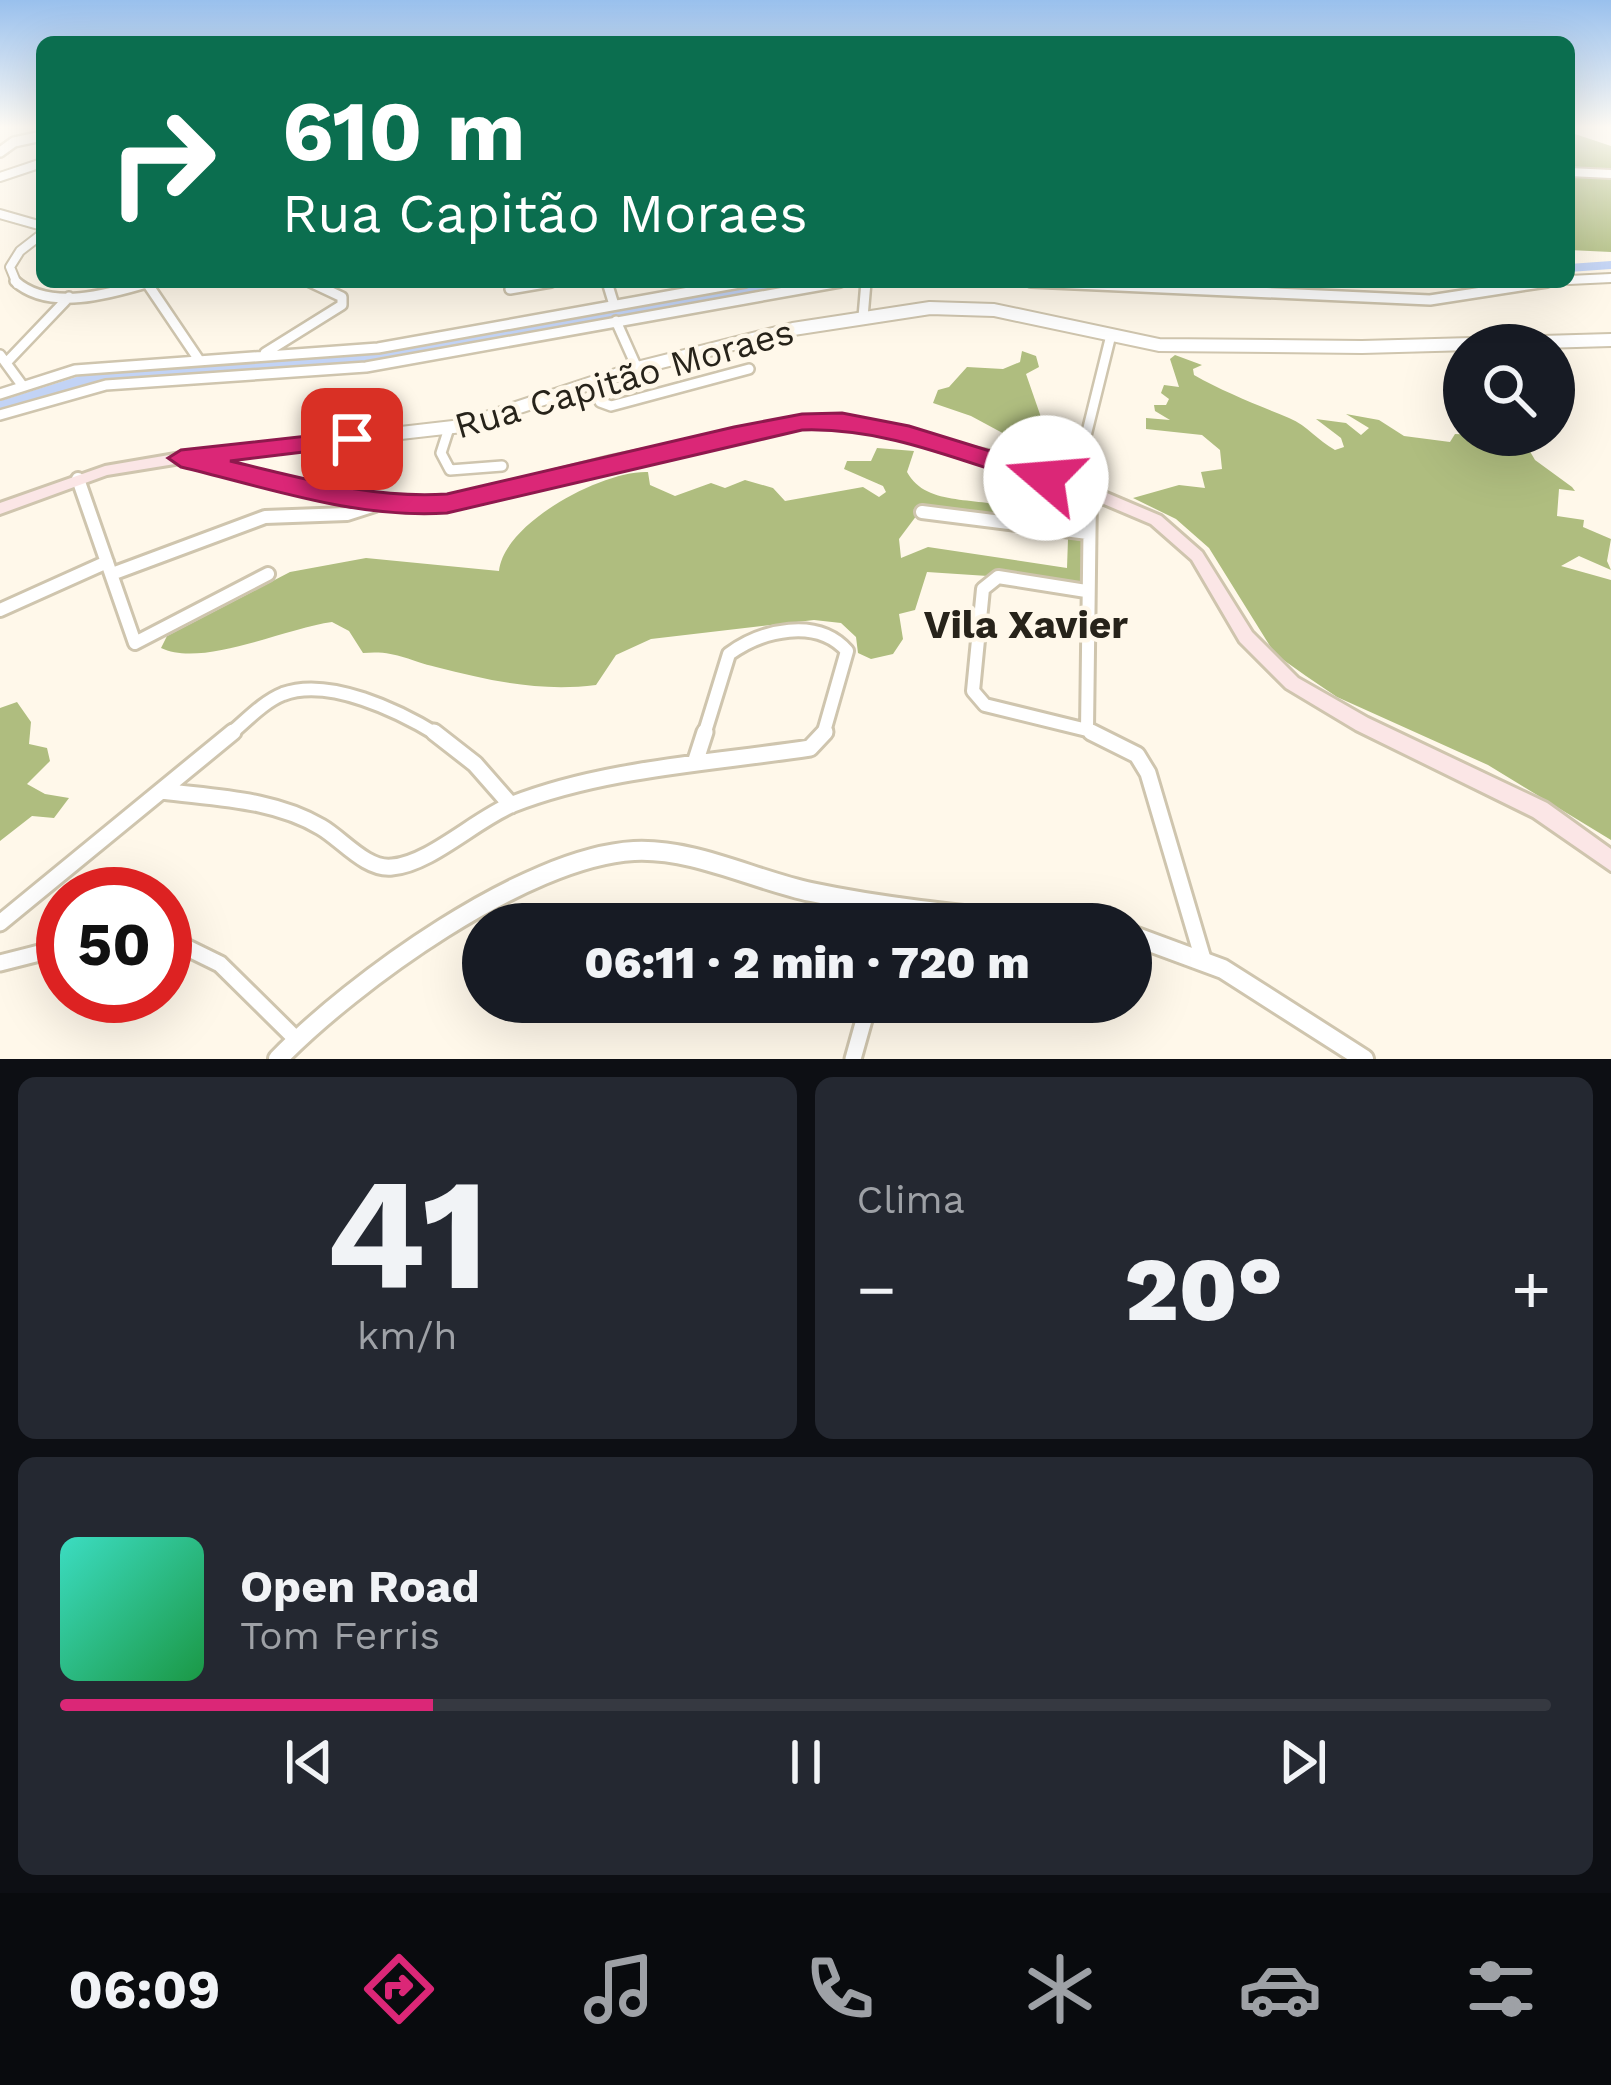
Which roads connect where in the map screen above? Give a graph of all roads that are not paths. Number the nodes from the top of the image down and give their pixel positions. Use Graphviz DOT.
graph roads {
  1 [pos="0,214"];
  2 [pos="36,228"];
  3 [pos="36,236"];
  4 [pos="14,258"];
  5 [pos="0,259"];
  6 [pos="1611,278"];
  7 [pos="1575,280"];
  8 [pos="14,282"];
  9 [pos="0,288"];
  10 [pos="120,288"];
  11 [pos="152,288"];
  12 [pos="322,288"];
  13 [pos="516,288"];
  14 [pos="609,288"];
  15 [pos="704,288"];
  16 [pos="806,288"];
  17 [pos="865,288"];
  18 [pos="1164,288"];
  19 [pos="1508,288"];
  20 [pos="510,289"];
  21 [pos="69,297"];
  22 [pos="614,305"];
  23 [pos="863,317"];
  24 [pos="616,321"];
  25 [pos="1110,338"];
  26 [pos="1611,340"];
  27 [pos="261,356"];
  28 [pos="3,359"];
  29 [pos="200,360"];
  30 [pos="637,368"];
  31 [pos="748,369"];
  32 [pos="592,384"];
  33 [pos="22,385"];
  34 [pos="0,394"];
  35 [pos="0,416"];
  36 [pos="449,428"];
  37 [pos="957,449"];
  38 [pos="181,458"];
  39 [pos="502,466"];
  40 [pos="79,479"];
  41 [pos="1090,492"];
  42 [pos="375,505"];
  43 [pos="0,509"];
  44 [pos="922,512"];
  45 [pos="1088,533"];
  46 [pos="109,568"];
  47 [pos="268,574"];
  48 [pos="1086,591"];
  49 [pos="0,610"];
  50 [pos="1088,730"];
  51 [pos="695,763"];
  52 [pos="162,791"];
  53 [pos="511,805"];
  54 [pos="1611,861"];
  55 [pos="495,903"];
  56 [pos="853,903"];
  57 [pos="462,922"];
  58 [pos="0,923"];
  59 [pos="1152,940"];
  60 [pos="192,944"];
  61 [pos="36,953"];
  62 [pos="1203,959"];
  63 [pos="0,963"];
  64 [pos="863,1023"];
  65 [pos="295,1038"];
  66 [pos="278,1059"];
  67 [pos="853,1059"];
  68 [pos="1364,1059"];
  1 -- 2 [label="street"];
  3 -- 4 [label="street"];
  4 -- 5 [label="street"];
  4 -- 8 [label="street"];
  6 -- 7 [label="street"];
  8 -- 9 [label="street"];
  8 -- 21 [label="street"];
  10 -- 21 [label="street"];
  11 -- 29 [label="street"];
  12 -- 27 [label="street"];
  13 -- 20 [label="street"];
  14 -- 22 [label="street"];
  15 -- 22 [label="street"];
  16 -- 24 [label="street"];
  17 -- 23 [label="street"];
  18 -- 19 [label="street"];
  21 -- 28 [label="street"];
  22 -- 27 [label="street"];
  23 -- 25 [label="street, Rua Capitão Moraes"];
  23 -- 30 [label="street, Rua Capitão Moraes"];
  24 -- 30 [label="street"];
  24 -- 35 [label="street"];
  25 -- 26 [label="street, Rua Capitão Moraes"];
  25 -- 37 [label="street"];
  27 -- 29 [label="street"];
  28 -- 33 [label="street"];
  29 -- 33 [label="street"];
  30 -- 32 [label="street, Rua Capitão Moraes"];
  31 -- 32 [label="street"];
  32 -- 36 [label="street, Rua Capitão Moraes"];
  33 -- 34 [label="street"];
  36 -- 38 [label="street, Rua Capitão Moraes"];
  36 -- 39 [label="street"];
  37 -- 41 [label="main road"];
  37 -- 42 [label="main road"];
  38 -- 40 [label="main road, Rua Capitão Moraes"];
  38 -- 42 [label="main road"];
  40 -- 43 [label="main road, Rua Capitão Moraes"];
  40 -- 46 [label="street"];
  41 -- 45 [label="street"];
  41 -- 54 [label="main road"];
  42 -- 46 [label="street"];
  44 -- 45 [label="street"];
  45 -- 48 [label="street"];
  46 -- 47 [label="street"];
  46 -- 49 [label="street"];
  48 -- 50 [label="street"];
  48 -- 50 [label="street"];
  50 -- 62 [label="street"];
  51 -- 51 [label="street"];
  51 -- 53 [label="street"];
  52 -- 53 [label="street"];
  52 -- 53 [label="street"];
  52 -- 58 [label="street"];
  55 -- 56 [label="street"];
  57 -- 65 [label="street"];
  59 -- 62 [label="street"];
  60 -- 65 [label="street"];
  61 -- 63 [label="street"];
  62 -- 68 [label="street"];
  64 -- 67 [label="street"];
  65 -- 66 [label="street"];
}
